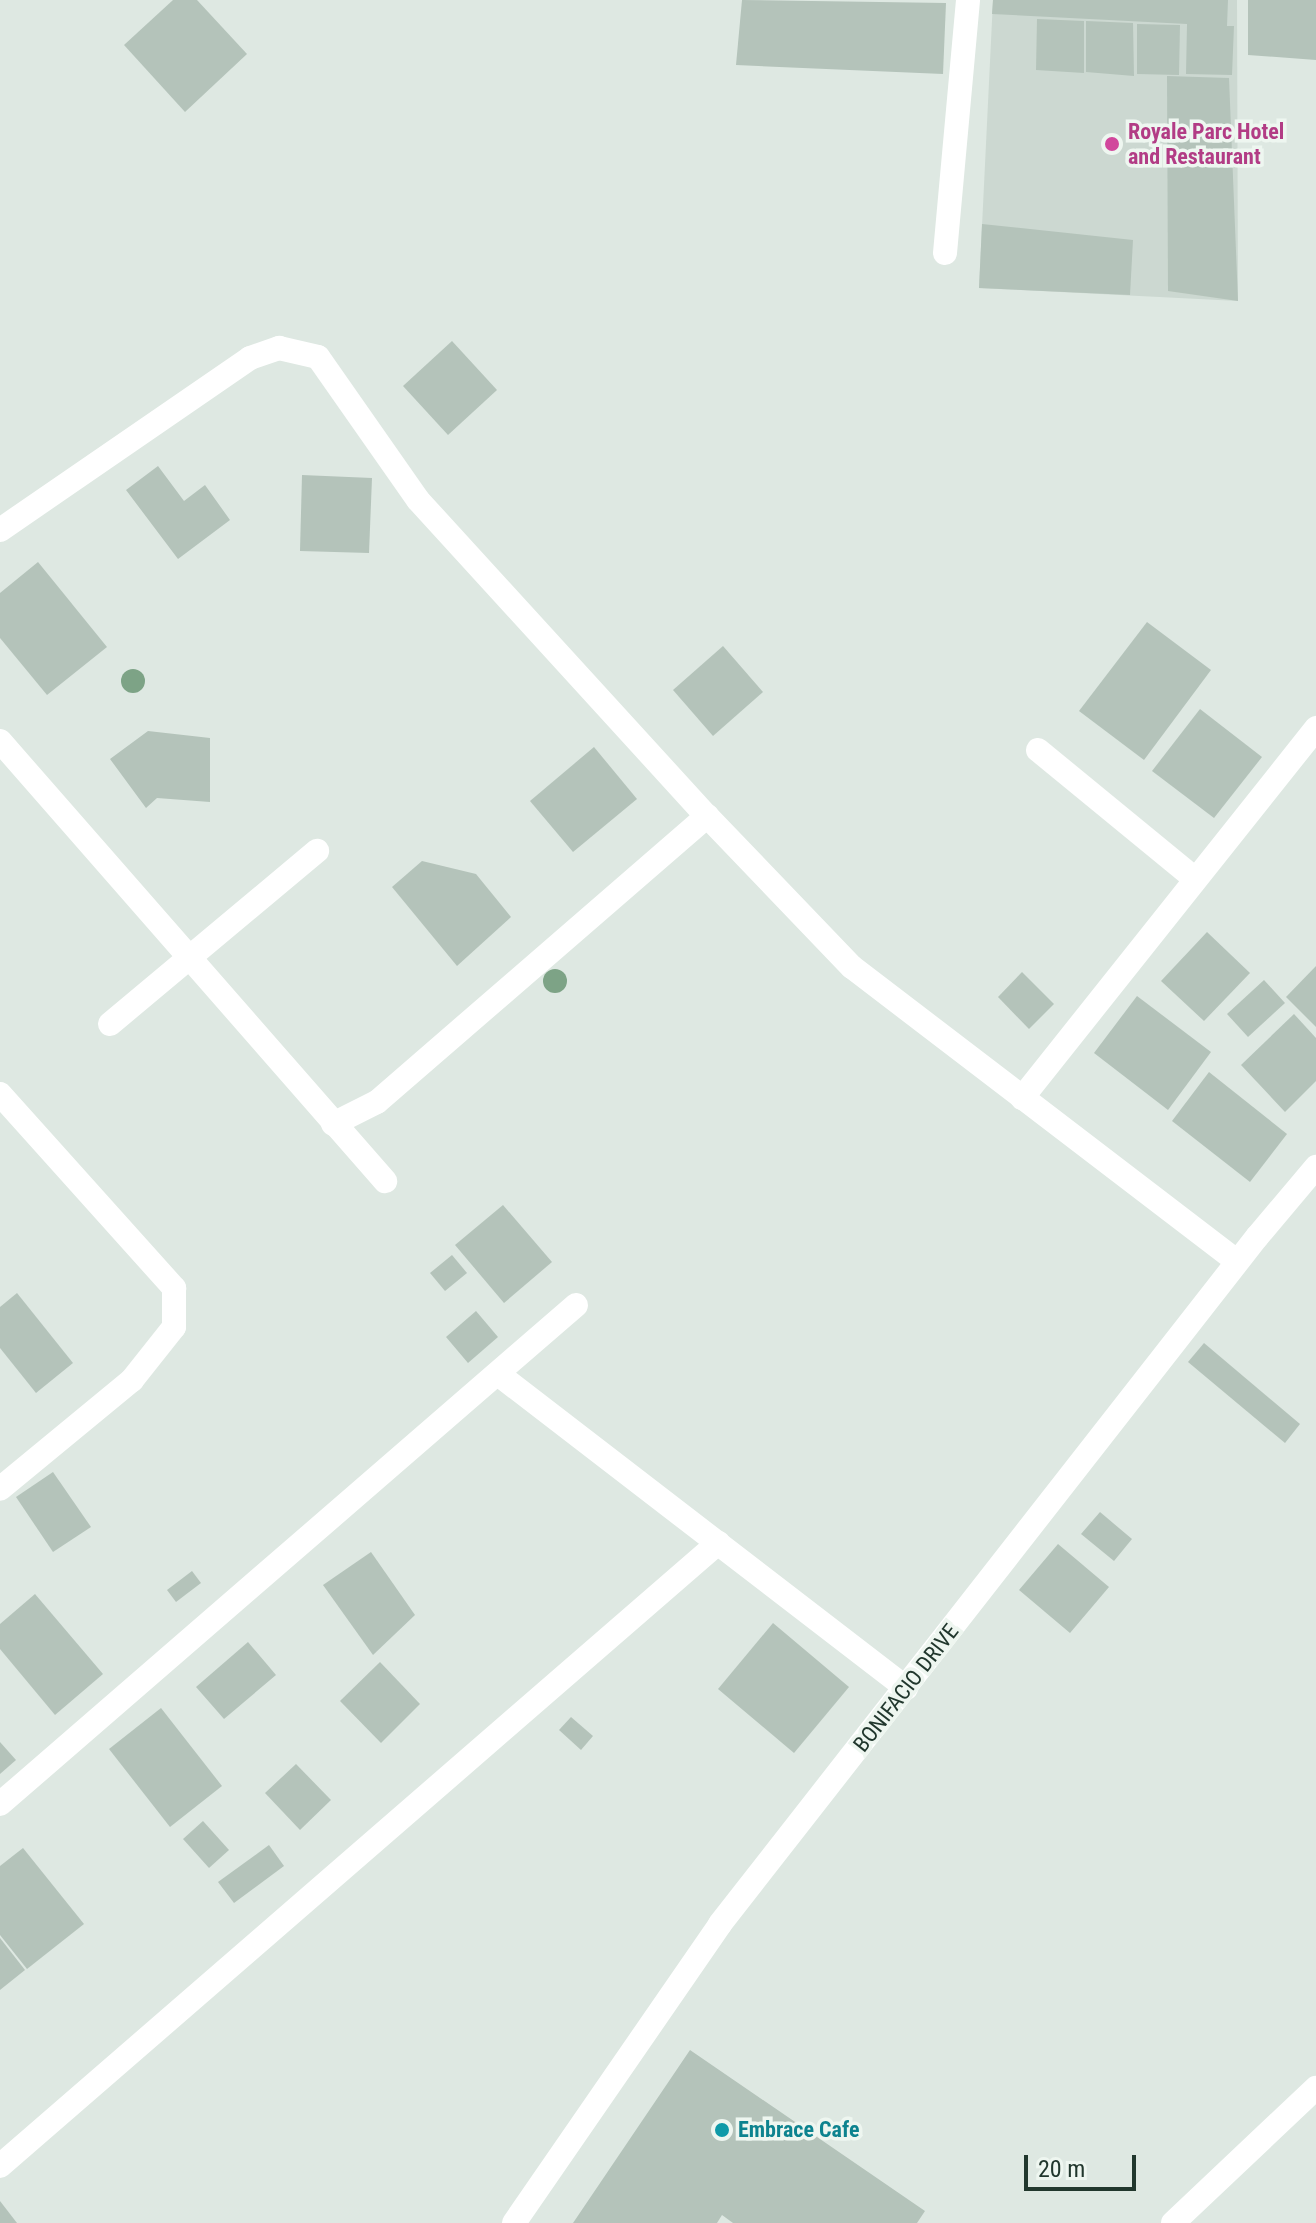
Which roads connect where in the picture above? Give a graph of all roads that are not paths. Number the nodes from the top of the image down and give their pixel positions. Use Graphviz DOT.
graph roads {
  1 [pos="968,0"];
  2 [pos="945,253"];
  3 [pos="0,530"];
  4 [pos="1316,728"];
  5 [pos="0,741"];
  6 [pos="1038,750"];
  7 [pos="707,816"];
  8 [pos="317,851"];
  9 [pos="1195,879"];
  10 [pos="192,958"];
  11 [pos="110,1024"];
  12 [pos="1022,1098"];
  13 [pos="3,1105"];
  14 [pos="333,1124"];
  15 [pos="1316,1167"];
  16 [pos="385,1181"];
  17 [pos="1237,1261"];
  18 [pos="576,1305"];
  19 [pos="498,1374"];
  20 [pos="0,1489"];
  21 [pos="718,1543"];
  22 [pos="906,1688"];
  23 [pos="0,1804"];
  24 [pos="1316,2088"];
  25 [pos="0,2166"];
  26 [pos="514,2223"];
  27 [pos="1173,2223"];
  1 -- 2 [label="street"];
  3 -- 7 [label="street"];
  4 -- 9 [label="street"];
  5 -- 10 [label="street"];
  6 -- 9 [label="street"];
  7 -- 12 [label="street"];
  7 -- 14 [label="street"];
  8 -- 10 [label="street"];
  9 -- 12 [label="street"];
  10 -- 11 [label="street"];
  10 -- 14 [label="street"];
  12 -- 17 [label="street"];
  13 -- 20 [label="street"];
  14 -- 16 [label="street"];
  15 -- 17 [label="street, BONIFACIO DRIVE"];
  17 -- 22 [label="street, BONIFACIO DRIVE"];
  18 -- 19 [label="street"];
  19 -- 21 [label="street"];
  19 -- 23 [label="street"];
  21 -- 22 [label="street"];
  21 -- 25 [label="street"];
  22 -- 26 [label="street, BONIFACIO DRIVE"];
  24 -- 27 [label="street"];
}
